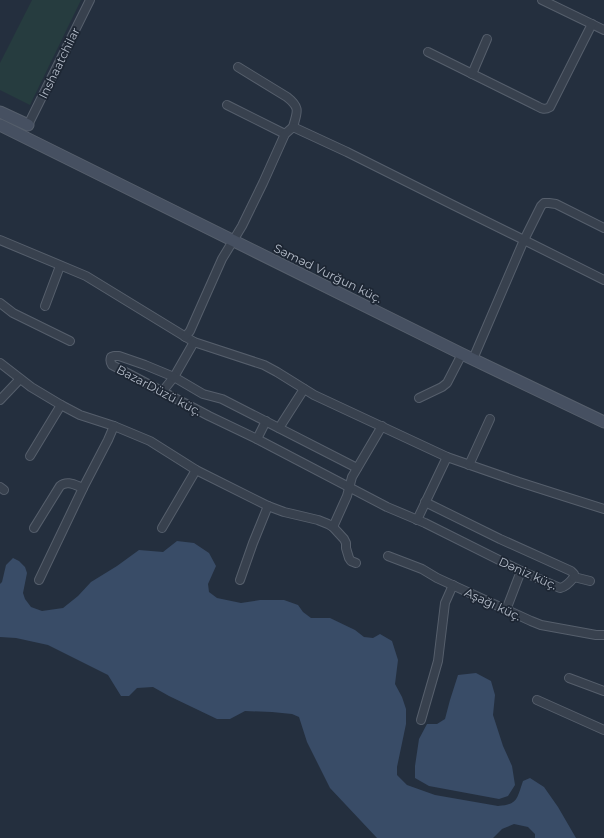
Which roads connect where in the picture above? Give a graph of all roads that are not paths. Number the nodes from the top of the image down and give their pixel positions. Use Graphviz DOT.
graph roads {
  1 [pos="90,0"];
  2 [pos="542,0"];
  3 [pos="592,24"];
  4 [pos="604,30"];
  5 [pos="487,39"];
  6 [pos="428,52"];
  7 [pos="238,67"];
  8 [pos="472,74"];
  9 [pos="227,105"];
  10 [pos="0,112"];
  11 [pos="28,125"];
  12 [pos="0,127"];
  13 [pos="293,127"];
  14 [pos="285,134"];
  15 [pos="22,136"];
  16 [pos="41,146"];
  17 [pos="604,228"];
  18 [pos="0,240"];
  19 [pos="524,240"];
  20 [pos="233,241"];
  21 [pos="60,266"];
  22 [pos="604,280"];
  23 [pos="0,303"];
  24 [pos="45,306"];
  25 [pos="185,336"];
  26 [pos="70,342"];
  27 [pos="194,342"];
  28 [pos="462,354"];
  29 [pos="473,359"];
  30 [pos="0,363"];
  31 [pos="174,377"];
  32 [pos="20,379"];
  33 [pos="304,389"];
  34 [pos="162,392"];
  35 [pos="419,398"];
  36 [pos="0,400"];
  37 [pos="61,405"];
  38 [pos="490,419"];
  39 [pos="266,421"];
  40 [pos="604,422"];
  41 [pos="114,426"];
  42 [pos="382,426"];
  43 [pos="279,428"];
  44 [pos="257,439"];
  45 [pos="30,456"];
  46 [pos="447,457"];
  47 [pos="469,465"];
  48 [pos="357,468"];
  49 [pos="196,470"];
  50 [pos="349,487"];
  51 [pos="83,488"];
  52 [pos="425,502"];
  53 [pos="268,506"];
  54 [pos="604,509"];
  55 [pos="417,520"];
  56 [pos="333,527"];
  57 [pos="34,528"];
  58 [pos="162,528"];
  59 [pos="388,556"];
  60 [pos="356,563"];
  61 [pos="521,571"];
  62 [pos="574,577"];
  63 [pos="39,580"];
  64 [pos="240,580"];
  65 [pos="590,581"];
  66 [pos="453,585"];
  67 [pos="506,610"];
  68 [pos="604,635"];
  69 [pos="569,678"];
  70 [pos="604,691"];
  71 [pos="537,700"];
  72 [pos="421,720"];
  73 [pos="604,730"];
  1 -- 11 [label="street, Inshaatchilar"];
  2 -- 3 [label="street"];
  3 -- 4 [label="street"];
  3 -- 8 [label="street"];
  5 -- 8 [label="street"];
  6 -- 8 [label="street"];
  7 -- 13 [label="street"];
  9 -- 14 [label="street"];
  10 -- 11 [label="main road"];
  11 -- 15 [label="main road"];
  11 -- 16 [label="main road"];
  12 -- 15 [label="main road, Səməd Vurğun küç."];
  13 -- 14 [label="street"];
  13 -- 19 [label="street"];
  14 -- 20 [label="street"];
  15 -- 16 [label="main road, Səməd Vurğun küç."];
  16 -- 20 [label="main road, Səməd Vurğun küç."];
  17 -- 19 [label="street"];
  18 -- 21 [label="street"];
  19 -- 22 [label="street"];
  19 -- 29 [label="street"];
  20 -- 25 [label="street"];
  20 -- 28 [label="main road, Səməd Vurğun küç."];
  21 -- 24 [label="street"];
  21 -- 25 [label="street"];
  23 -- 26 [label="street"];
  25 -- 27 [label="street"];
  27 -- 31 [label="street"];
  27 -- 33 [label="street"];
  28 -- 29 [label="main road, Səməd Vurğun küç."];
  28 -- 35 [label="street"];
  29 -- 40 [label="main road, Səməd Vurğun küç."];
  30 -- 32 [label="street"];
  31 -- 34 [label="street"];
  31 -- 34 [label="street, BazarDüzü küç."];
  31 -- 39 [label="street, BazarDüzü küç."];
  32 -- 36 [label="street"];
  32 -- 37 [label="street"];
  33 -- 42 [label="street"];
  33 -- 43 [label="street"];
  34 -- 44 [label="street, BazarDüzü küç."];
  37 -- 41 [label="street"];
  37 -- 45 [label="street"];
  38 -- 47 [label="street"];
  39 -- 43 [label="street, BazarDüzü küç."];
  39 -- 44 [label="street"];
  41 -- 49 [label="street"];
  41 -- 51 [label="street"];
  42 -- 46 [label="street"];
  42 -- 48 [label="street"];
  43 -- 48 [label="street, BazarDüzü küç."];
  44 -- 50 [label="street, BazarDüzü küç."];
  46 -- 47 [label="street"];
  46 -- 52 [label="street"];
  47 -- 54 [label="street"];
  48 -- 50 [label="street"];
  49 -- 53 [label="street"];
  49 -- 58 [label="street"];
  50 -- 55 [label="street, Dəniz küç."];
  50 -- 56 [label="street"];
  51 -- 57 [label="street"];
  51 -- 63 [label="street"];
  52 -- 55 [label="street"];
  52 -- 62 [label="street, Dəniz küç."];
  53 -- 56 [label="street"];
  53 -- 64 [label="street"];
  55 -- 61 [label="street, Dəniz küç."];
  56 -- 60 [label="street"];
  59 -- 66 [label="street, Aşağı küç."];
  61 -- 62 [label="street, Dəniz küç."];
  61 -- 67 [label="street"];
  62 -- 65 [label="street"];
  66 -- 67 [label="street, Aşağı küç."];
  66 -- 72 [label="street"];
  67 -- 68 [label="street, Aşağı küç."];
  69 -- 70 [label="street"];
  71 -- 73 [label="street"];
}
